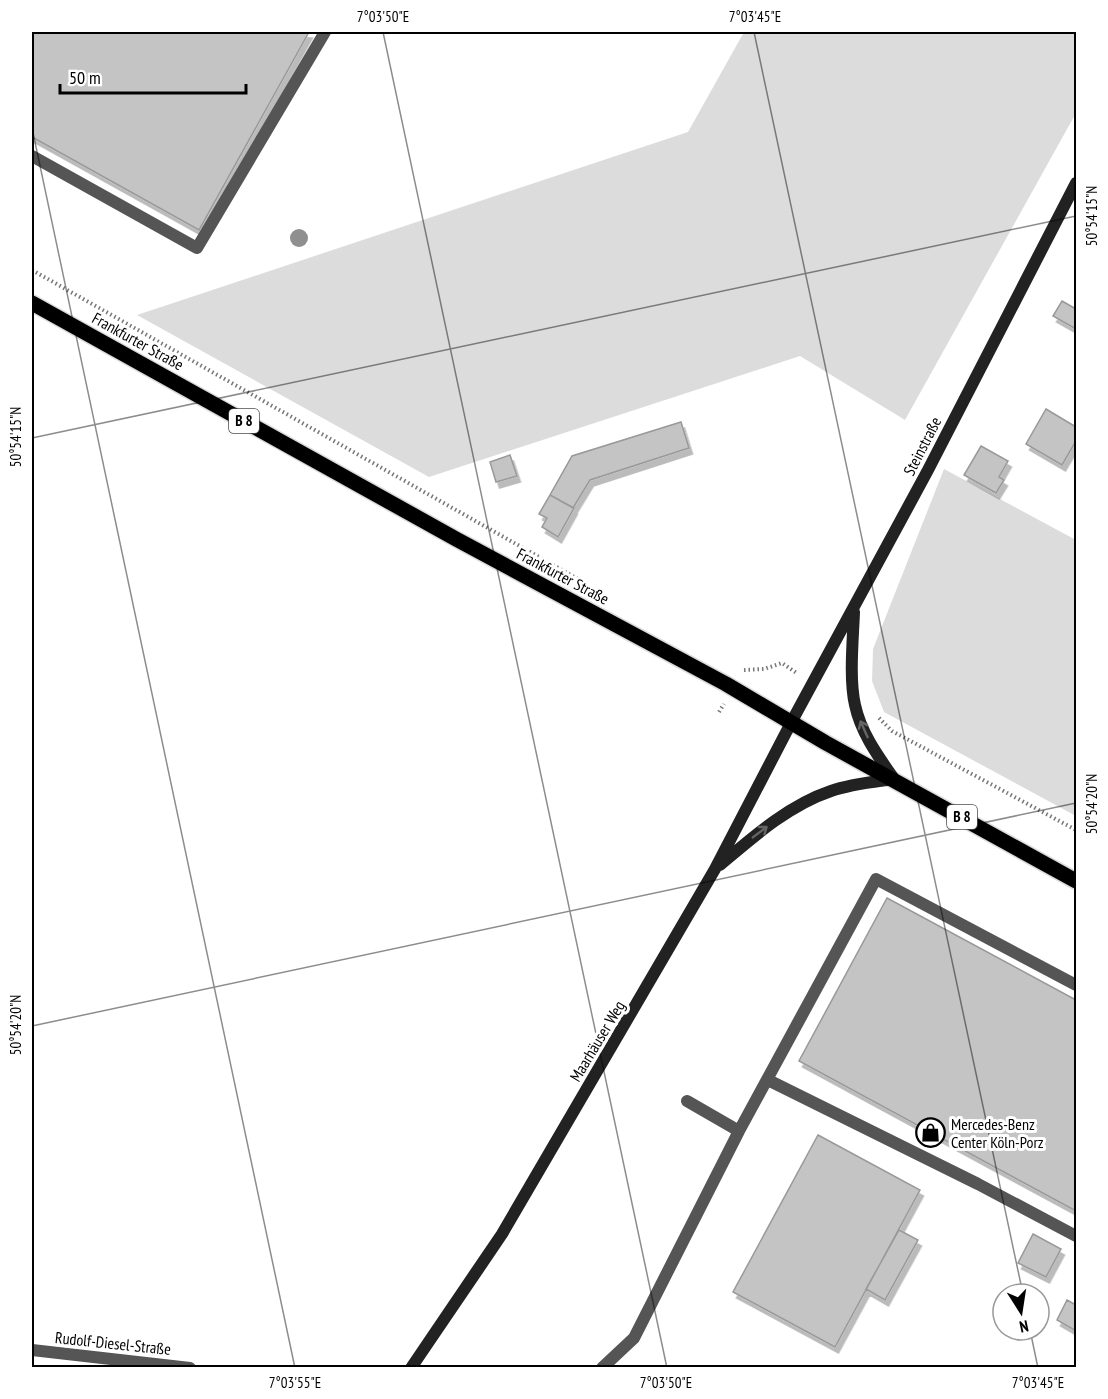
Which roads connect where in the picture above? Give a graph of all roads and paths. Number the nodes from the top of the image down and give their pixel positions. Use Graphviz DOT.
graph roads {
  1 [pos="326,32"];
  2 [pos="32,156"];
  3 [pos="1077,183"];
  4 [pos="32,270"];
  5 [pos="32,303"];
  6 [pos="594,588"];
  7 [pos="854,608"];
  8 [pos="735,665"];
  9 [pos="813,684"];
  10 [pos="854,704"];
  11 [pos="792,721"];
  12 [pos="894,779"];
  13 [pos="1077,830"];
  14 [pos="715,869"];
  15 [pos="1077,881"];
  16 [pos="1077,985"];
  17 [pos="768,1080"];
  18 [pos="687,1101"];
  19 [pos="739,1131"];
  20 [pos="1077,1236"];
  21 [pos="32,1350"];
  22 [pos="190,1368"];
  23 [pos="411,1368"];
  24 [pos="602,1368"];
  1 -- 2 [label="street"];
  3 -- 7 [label="main road, Steinstraße"];
  4 -- 6 [label="path"];
  5 -- 11 [label="main road, Frankfurter Straße / B 8"];
  7 -- 9 [label="main road, Steinstraße"];
  7 -- 10 [label="main road"];
  8 -- 9 [label="path"];
  9 -- 11 [label="main road, Steinstraße"];
  12 -- 10 [label="main road, one-way"];
  10 -- 13 [label="path"];
  11 -- 12 [label="main road, Frankfurter Straße / B 8"];
  11 -- 14 [label="main road, Maarhäuser Weg"];
  14 -- 12 [label="main road, one-way"];
  12 -- 15 [label="main road, Frankfurter Straße / B 8"];
  14 -- 23 [label="main road, Maarhäuser Weg"];
  16 -- 17 [label="street"];
  17 -- 19 [label="street"];
  17 -- 20 [label="street"];
  18 -- 19 [label="street"];
  19 -- 24 [label="street"];
  21 -- 22 [label="street, Rudolf-Diesel-Straße"];
}
